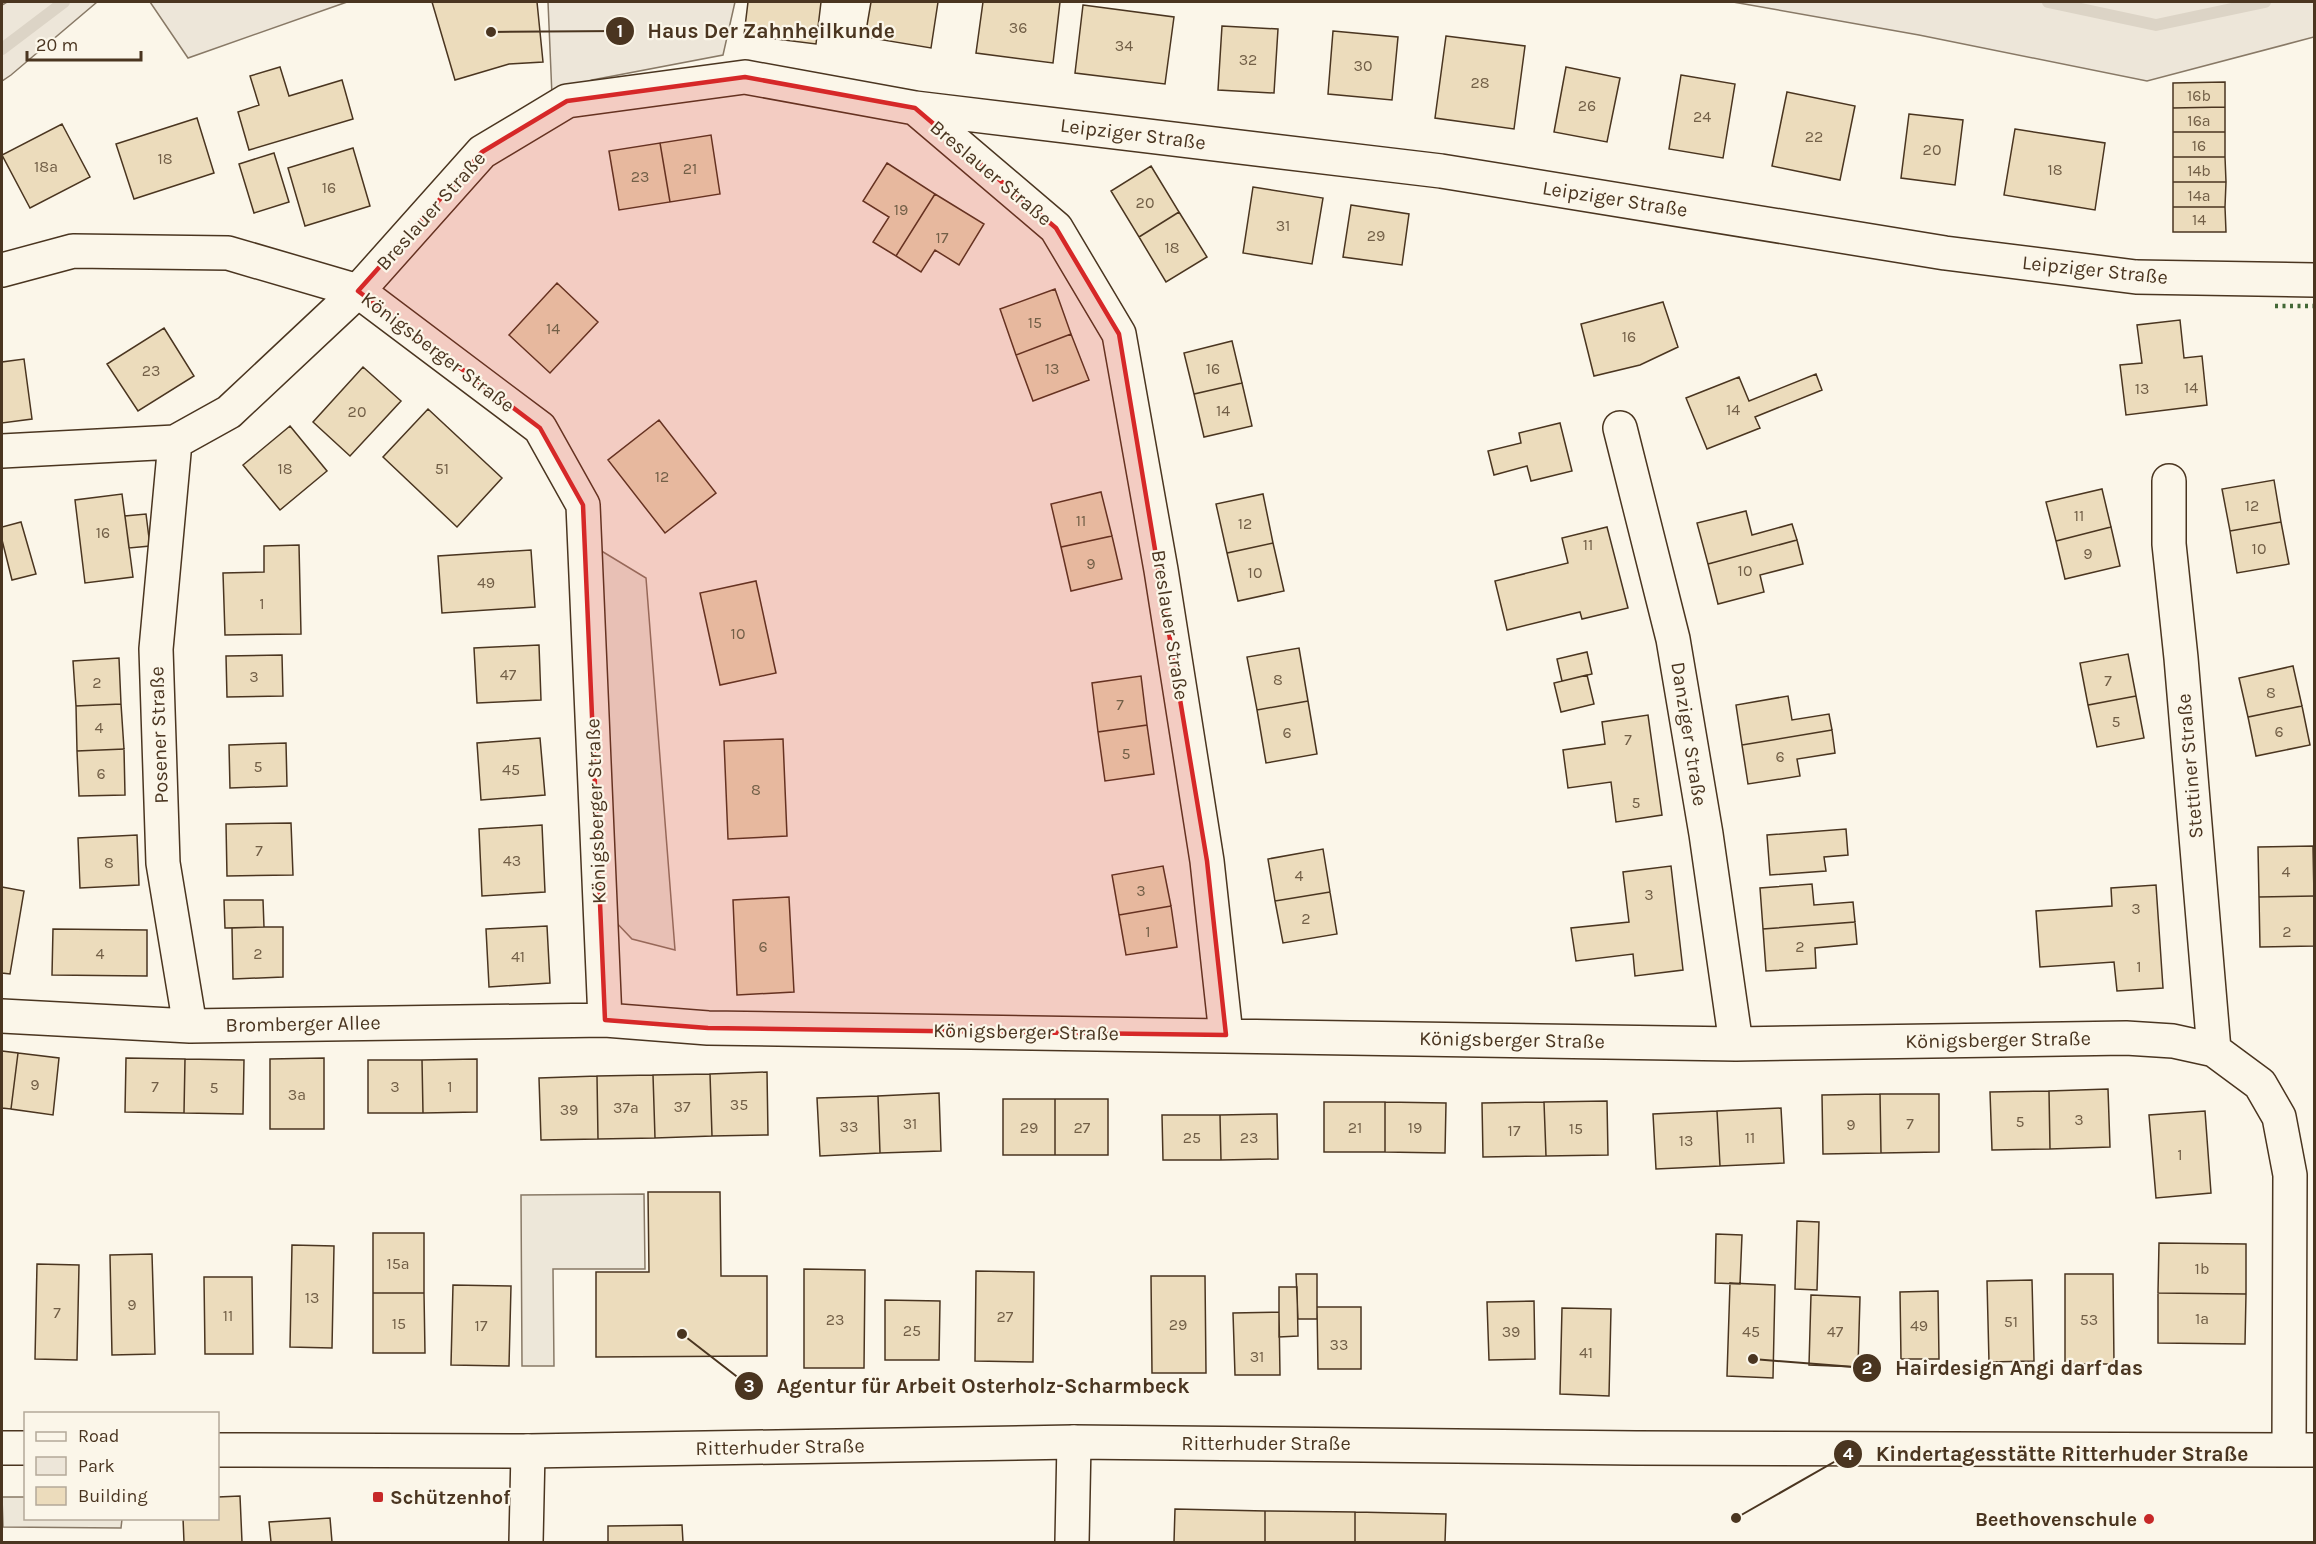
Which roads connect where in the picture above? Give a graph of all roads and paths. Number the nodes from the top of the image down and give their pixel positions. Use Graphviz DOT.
graph roads {
  1 [pos="915,108"];
  2 [pos="2,270"];
  3 [pos="2314,280"];
  4 [pos="358,291"];
  5 [pos="1620,428"];
  6 [pos="175,442"];
  7 [pos="2,451"];
  8 [pos="2169,481"];
  9 [pos="2,1016"];
  10 [pos="605,1020"];
  11 [pos="190,1026"];
  12 [pos="1226,1035"];
  13 [pos="1736,1044"];
  14 [pos="2214,1050"];
  15 [pos="1074,1442"];
  16 [pos="2,1448"];
  17 [pos="24,1448"];
  18 [pos="2302,1449"];
  19 [pos="219,1450"];
  20 [pos="528,1451"];
  21 [pos="526,1542"];
  22 [pos="1072,1542"];
  1 -- 3 [label="street, Leipziger Straße"];
  1 -- 4 [label="street, Breslauer Straße"];
  1 -- 12 [label="street, Breslauer Straße"];
  2 -- 4 [label="street, Königsberger Straße"];
  4 -- 6 [label="street"];
  4 -- 10 [label="street, Königsberger Straße"];
  5 -- 13 [label="street, Danziger Straße"];
  6 -- 7 [label="street"];
  6 -- 11 [label="street, Posener Straße"];
  8 -- 14 [label="street, Stettiner Straße"];
  9 -- 11 [label="street, Bromberger Allee"];
  10 -- 11 [label="street, Bromberger Allee"];
  10 -- 12 [label="street, Königsberger Straße"];
  12 -- 13 [label="street, Königsberger Straße"];
  13 -- 14 [label="street, Königsberger Straße"];
  14 -- 18 [label="street, Königsberger Straße"];
  15 -- 18 [label="street, Ritterhuder Straße"];
  15 -- 20 [label="street, Ritterhuder Straße"];
  15 -- 22 [label="street"];
  16 -- 17 [label="street"];
  19 -- 20 [label="street, Ritterhuder Straße"];
  20 -- 21 [label="street"];
}
